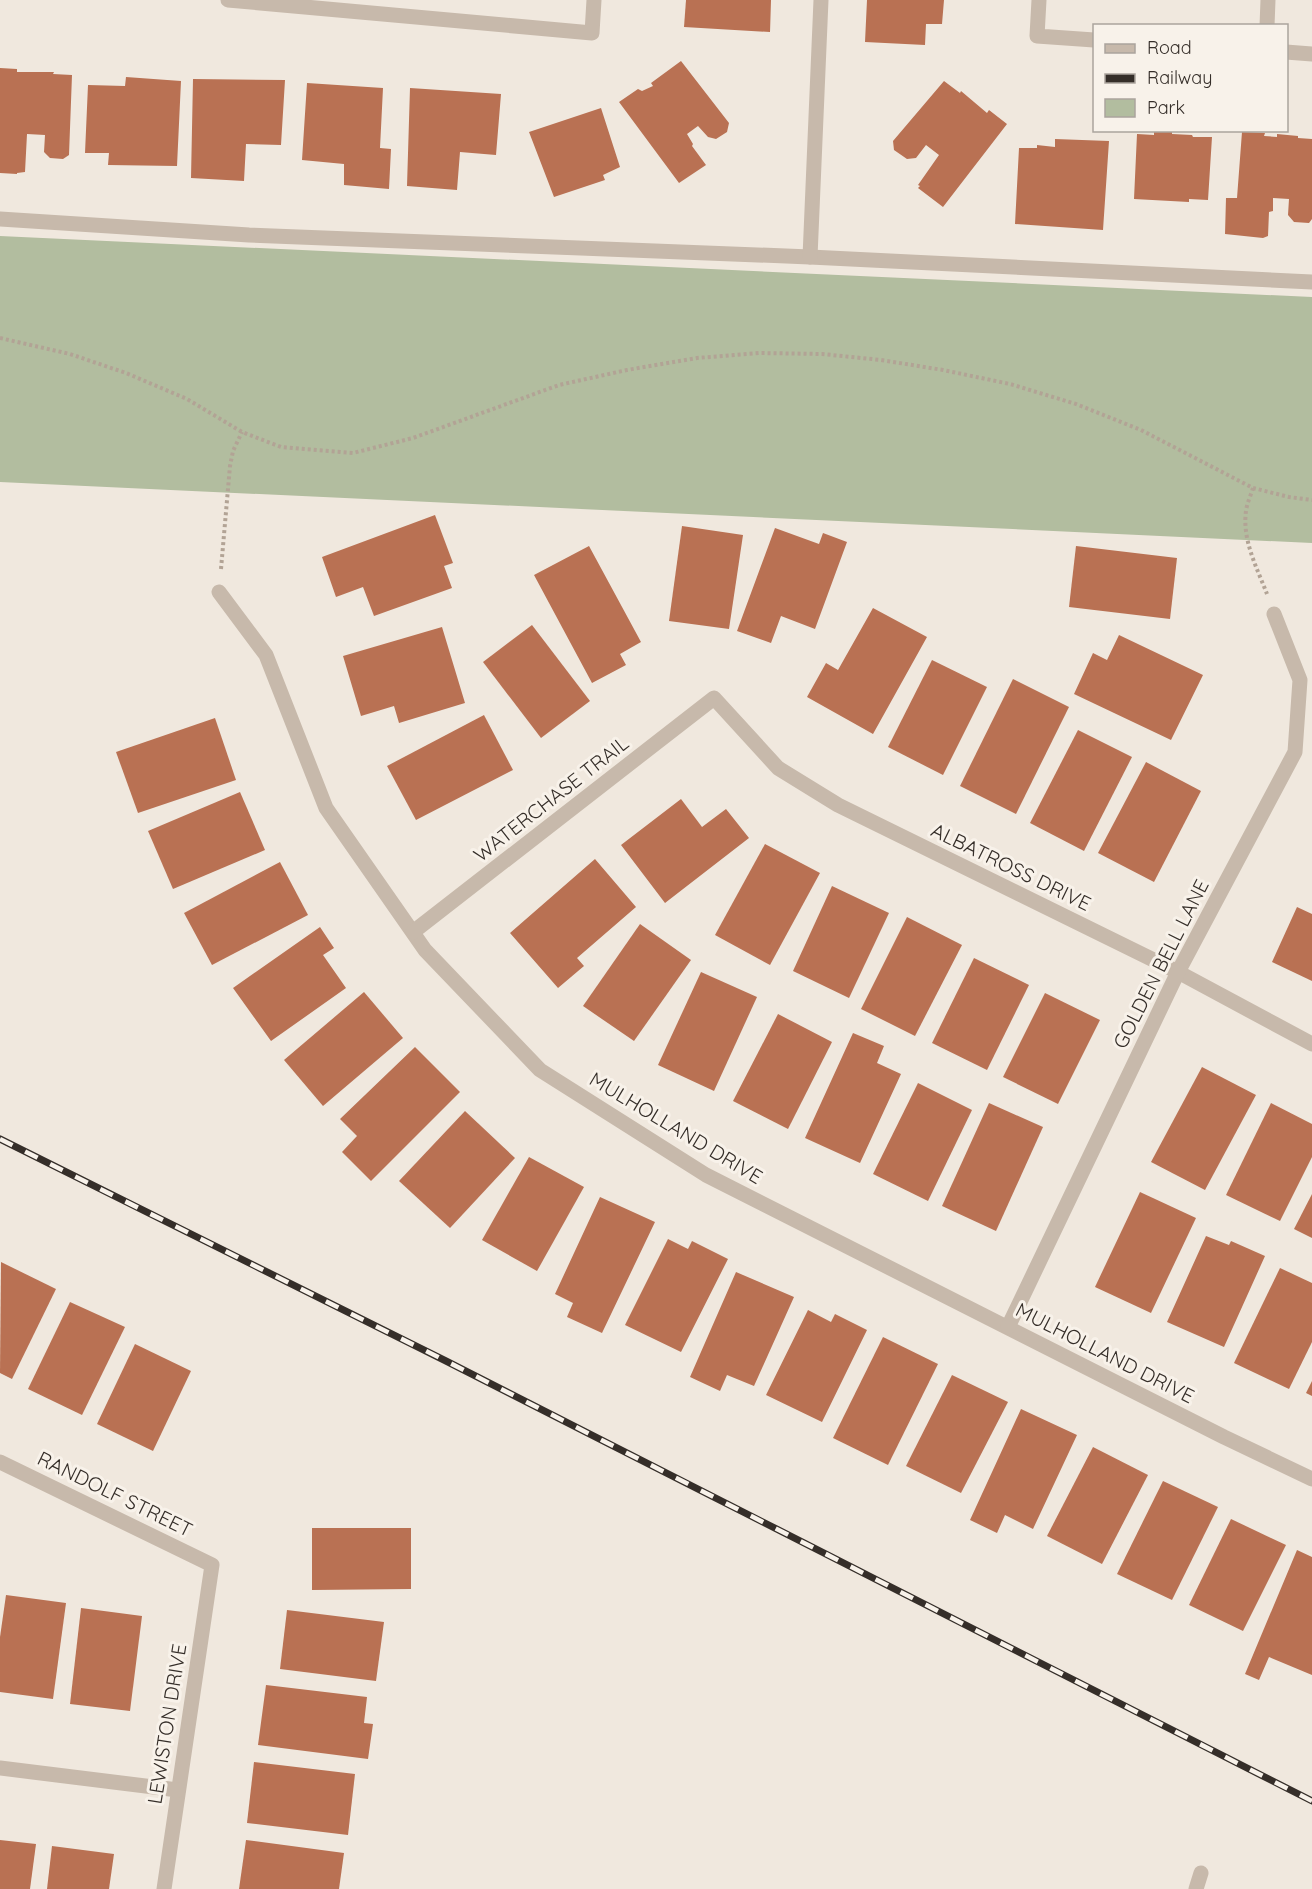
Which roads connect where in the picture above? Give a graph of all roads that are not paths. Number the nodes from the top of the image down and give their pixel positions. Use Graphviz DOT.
graph roads {
  1 [pos="228,0"];
  2 [pos="594,0"];
  3 [pos="821,0"];
  4 [pos="1039,0"];
  5 [pos="1268,0"];
  6 [pos="1267,24"];
  7 [pos="1093,40"];
  8 [pos="1288,52"];
  9 [pos="1312,54"];
  10 [pos="0,219"];
  11 [pos="810,256"];
  12 [pos="1312,282"];
  13 [pos="219,592"];
  14 [pos="1274,614"];
  15 [pos="714,698"];
  16 [pos="413,932"];
  17 [pos="1178,972"];
  18 [pos="1312,1044"];
  19 [pos="1008,1327"];
  20 [pos="0,1462"];
  21 [pos="1312,1479"];
  22 [pos="212,1564"];
  23 [pos="0,1768"];
  24 [pos="178,1790"];
  25 [pos="1201,1873"];
  26 [pos="164,1889"];
  27 [pos="1196,1889"];
  1 -- 2 [label="street"];
  3 -- 11 [label="street"];
  4 -- 7 [label="street"];
  5 -- 6 [label="street"];
  8 -- 9 [label="street"];
  10 -- 11 [label="street"];
  11 -- 12 [label="street"];
  13 -- 16 [label="street, MULHOLLAND DRIVE"];
  14 -- 17 [label="street, GOLDEN BELL LANE"];
  15 -- 16 [label="street, WATERCHASE TRAIL"];
  15 -- 17 [label="street, ALBATROSS DRIVE"];
  16 -- 19 [label="street, MULHOLLAND DRIVE"];
  17 -- 18 [label="street, ALBATROSS DRIVE"];
  17 -- 19 [label="street, GOLDEN BELL LANE"];
  19 -- 21 [label="street, MULHOLLAND DRIVE"];
  20 -- 22 [label="street, RANDOLF STREET"];
  22 -- 24 [label="street, LEWISTON DRIVE"];
  23 -- 24 [label="street"];
  24 -- 26 [label="street, LEWISTON DRIVE"];
  25 -- 27 [label="street"];
}
